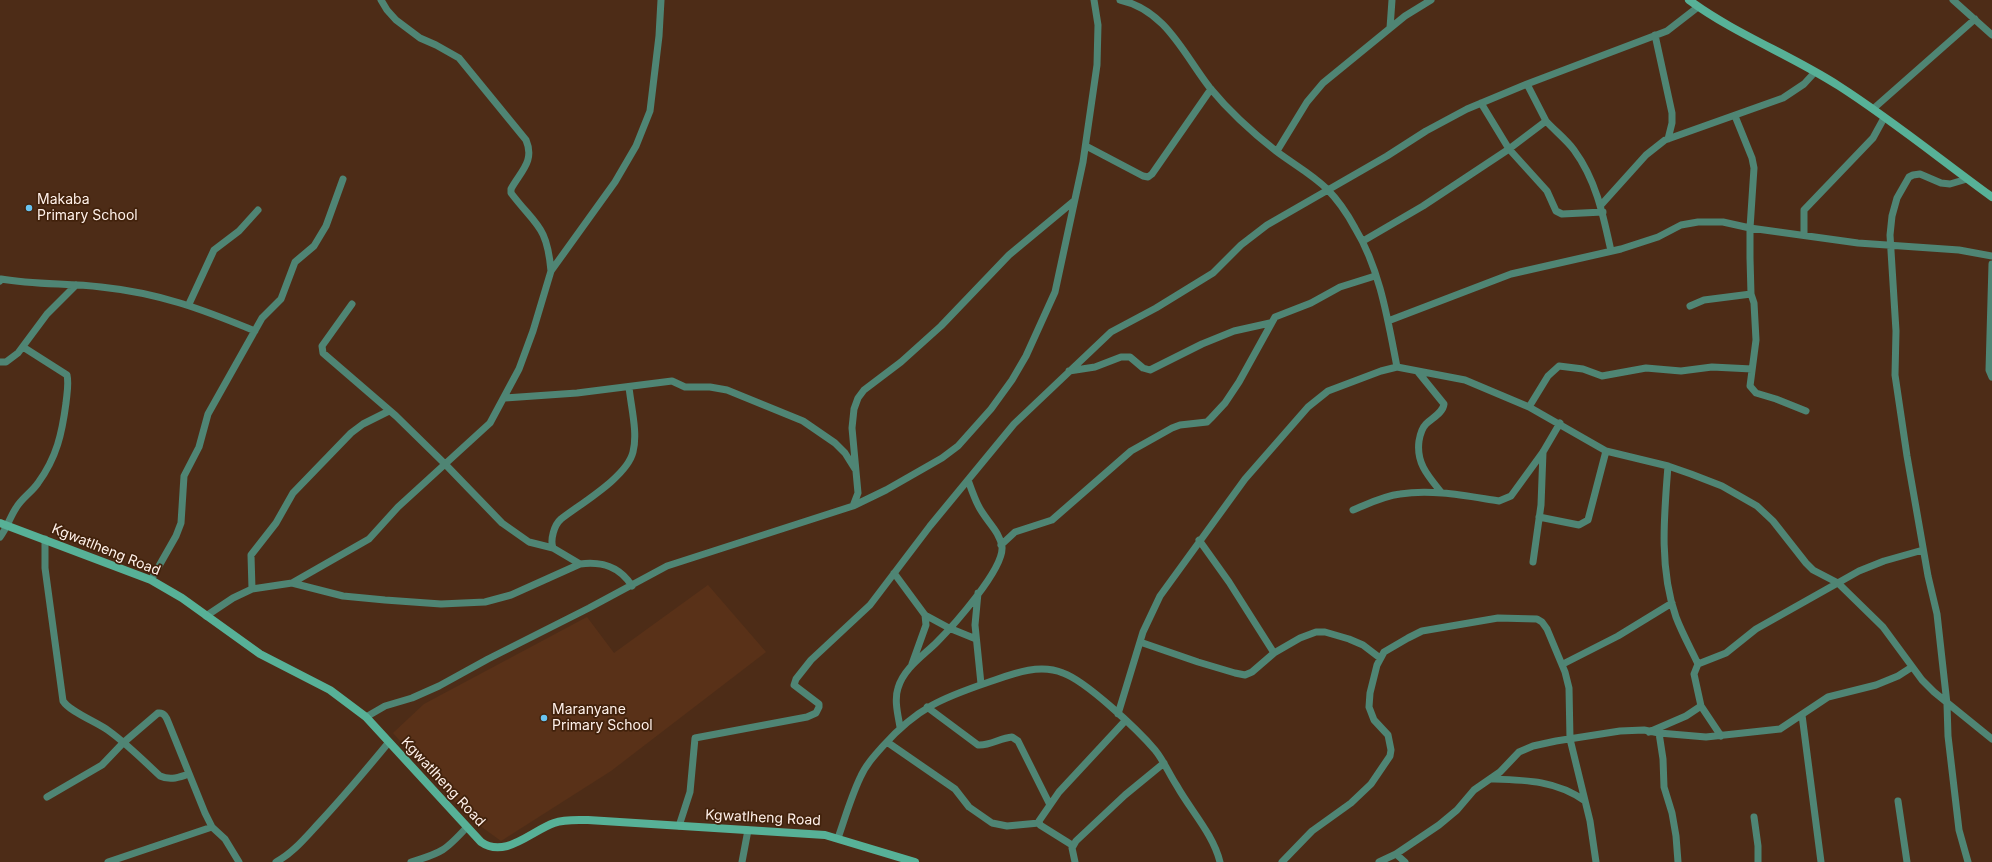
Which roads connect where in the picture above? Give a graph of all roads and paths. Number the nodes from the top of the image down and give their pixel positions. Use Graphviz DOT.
graph roads {
  1 [pos="381,0"];
  2 [pos="660,0"];
  3 [pos="1094,0"];
  4 [pos="1120,0"];
  5 [pos="1392,0"];
  6 [pos="1431,0"];
  7 [pos="1688,0"];
  8 [pos="1953,0"];
  9 [pos="1132,1"];
  10 [pos="1698,7"];
  11 [pos="1976,19"];
  12 [pos="1390,28"];
  13 [pos="1992,35"];
  14 [pos="1655,36"];
  15 [pos="1815,72"];
  16 [pos="1527,84"];
  17 [pos="1211,90"];
  18 [pos="1481,103"];
  19 [pos="1872,109"];
  20 [pos="1736,116"];
  21 [pos="1884,118"];
  22 [pos="1546,121"];
  23 [pos="1668,139"];
  24 [pos="1086,146"];
  25 [pos="1509,149"];
  26 [pos="1277,151"];
  27 [pos="343,179"];
  28 [pos="1967,179"];
  29 [pos="1328,190"];
  30 [pos="1992,197"];
  31 [pos="1074,201"];
  32 [pos="1602,209"];
  33 [pos="258,210"];
  34 [pos="1750,228"];
  35 [pos="1804,235"];
  36 [pos="1363,241"];
  37 [pos="1890,244"];
  38 [pos="1611,251"];
  39 [pos="1992,256"];
  40 [pos="1992,264"];
  41 [pos="551,271"];
  42 [pos="1375,276"];
  43 [pos="0,279"];
  44 [pos="76,285"];
  45 [pos="1751,294"];
  46 [pos="189,304"];
  47 [pos="352,304"];
  48 [pos="1690,306"];
  49 [pos="1388,321"];
  50 [pos="1270,324"];
  51 [pos="255,331"];
  52 [pos="23,347"];
  53 [pos="0,362"];
  54 [pos="1398,367"];
  55 [pos="1752,369"];
  56 [pos="1069,370"];
  57 [pos="1418,372"];
  58 [pos="1992,377"];
  59 [pos="629,387"];
  60 [pos="504,398"];
  61 [pos="1529,406"];
  62 [pos="389,411"];
  63 [pos="1806,411"];
  64 [pos="1560,423"];
  65 [pos="1606,451"];
  66 [pos="1543,452"];
  67 [pos="446,464"];
  68 [pos="1668,466"];
  69 [pos="856,471"];
  70 [pos="968,480"];
  71 [pos="1441,492"];
  72 [pos="853,506"];
  73 [pos="1353,510"];
  74 [pos="1539,517"];
  75 [pos="0,523"];
  76 [pos="8,526"];
  77 [pos="0,537"];
  78 [pos="46,539"];
  79 [pos="1199,540"];
  80 [pos="1001,545"];
  81 [pos="553,548"];
  82 [pos="1924,550"];
  83 [pos="1533,562"];
  84 [pos="580,564"];
  85 [pos="894,573"];
  86 [pos="151,580"];
  87 [pos="292,583"];
  88 [pos="1838,583"];
  89 [pos="632,586"];
  90 [pos="252,589"];
  91 [pos="978,592"];
  92 [pos="1672,602"];
  93 [pos="925,615"];
  94 [pos="206,616"];
  95 [pos="949,628"];
  96 [pos="976,639"];
  97 [pos="1140,642"];
  98 [pos="1274,653"];
  99 [pos="1380,658"];
  100 [pos="1562,664"];
  101 [pos="1698,664"];
  102 [pos="910,666"];
  103 [pos="1912,667"];
  104 [pos="981,684"];
  105 [pos="1948,704"];
  106 [pos="1701,706"];
  107 [pos="927,707"];
  108 [pos="1118,714"];
  109 [pos="1802,714"];
  110 [pos="366,717"];
  111 [pos="1125,721"];
  112 [pos="900,727"];
  113 [pos="1649,732"];
  114 [pos="1659,733"];
  115 [pos="1721,736"];
  116 [pos="1570,739"];
  117 [pos="1992,739"];
  118 [pos="388,742"];
  119 [pos="887,742"];
  120 [pos="123,743"];
  121 [pos="1164,763"];
  122 [pos="189,774"];
  123 [pos="1490,779"];
  124 [pos="47,797"];
  125 [pos="1585,801"];
  126 [pos="1898,801"];
  127 [pos="1050,805"];
  128 [pos="1754,816"];
  129 [pos="1039,823"];
  130 [pos="679,826"];
  131 [pos="212,827"];
  132 [pos="467,827"];
  133 [pos="748,830"];
  134 [pos="838,838"];
  135 [pos="1072,845"];
  136 [pos="1396,854"];
  137 [pos="108,862"];
  138 [pos="239,862"];
  139 [pos="276,862"];
  140 [pos="412,862"];
  141 [pos="742,862"];
  142 [pos="915,862"];
  143 [pos="1075,862"];
  144 [pos="1220,862"];
  145 [pos="1282,862"];
  146 [pos="1380,862"];
  147 [pos="1405,862"];
  148 [pos="1596,862"];
  149 [pos="1678,862"];
  150 [pos="1758,862"];
  151 [pos="1821,862"];
  152 [pos="1907,862"];
  153 [pos="1968,862"];
  1 -- 41 [label="street"];
  2 -- 41 [label="street"];
  3 -- 24 [label="street"];
  4 -- 9 [label="street"];
  5 -- 12 [label="street"];
  6 -- 12 [label="street"];
  7 -- 10 [label="street"];
  8 -- 11 [label="street"];
  9 -- 17 [label="street"];
  10 -- 14 [label="street"];
  10 -- 15 [label="street"];
  11 -- 13 [label="street"];
  11 -- 19 [label="street"];
  12 -- 26 [label="street"];
  14 -- 16 [label="street"];
  14 -- 23 [label="street"];
  15 -- 19 [label="street"];
  15 -- 20 [label="street"];
  16 -- 18 [label="street"];
  16 -- 22 [label="street"];
  17 -- 24 [label="street"];
  17 -- 26 [label="street"];
  18 -- 25 [label="street"];
  18 -- 29 [label="street"];
  19 -- 21 [label="street"];
  20 -- 23 [label="street"];
  20 -- 34 [label="street"];
  21 -- 28 [label="street"];
  21 -- 35 [label="street"];
  22 -- 25 [label="street"];
  22 -- 32 [label="street"];
  23 -- 32 [label="street"];
  24 -- 31 [label="street"];
  25 -- 32 [label="street"];
  25 -- 36 [label="street"];
  26 -- 29 [label="street"];
  27 -- 51 [label="street"];
  28 -- 30 [label="street"];
  28 -- 37 [label="street"];
  29 -- 36 [label="street"];
  29 -- 56 [label="street"];
  31 -- 69 [label="street"];
  31 -- 72 [label="street"];
  32 -- 38 [label="street"];
  33 -- 46 [label="street"];
  34 -- 35 [label="street"];
  34 -- 38 [label="street"];
  34 -- 45 [label="street"];
  35 -- 37 [label="street"];
  36 -- 42 [label="street"];
  37 -- 39 [label="street"];
  37 -- 82 [label="street"];
  38 -- 49 [label="street"];
  40 -- 58 [label="street"];
  41 -- 60 [label="street"];
  42 -- 49 [label="street"];
  42 -- 50 [label="street"];
  43 -- 44 [label="street"];
  44 -- 46 [label="street"];
  44 -- 52 [label="street"];
  45 -- 48 [label="street"];
  45 -- 55 [label="street"];
  46 -- 51 [label="street"];
  47 -- 62 [label="street"];
  49 -- 54 [label="street"];
  50 -- 56 [label="street"];
  50 -- 80 [label="street"];
  51 -- 86 [label="street"];
  52 -- 53 [label="street"];
  52 -- 76 [label="street"];
  54 -- 57 [label="street"];
  54 -- 79 [label="street"];
  55 -- 61 [label="street"];
  55 -- 63 [label="street"];
  56 -- 70 [label="street"];
  57 -- 61 [label="street"];
  57 -- 71 [label="street"];
  59 -- 60 [label="street"];
  59 -- 69 [label="street"];
  59 -- 81 [label="street"];
  60 -- 67 [label="street"];
  61 -- 64 [label="street"];
  62 -- 67 [label="street"];
  62 -- 90 [label="street"];
  64 -- 65 [label="street"];
  64 -- 66 [label="street"];
  65 -- 68 [label="street"];
  65 -- 74 [label="street"];
  66 -- 71 [label="street"];
  66 -- 74 [label="street"];
  67 -- 81 [label="street"];
  67 -- 87 [label="street"];
  68 -- 88 [label="street"];
  68 -- 92 [label="street"];
  69 -- 72 [label="street"];
  70 -- 80 [label="street"];
  70 -- 85 [label="street"];
  71 -- 73 [label="street"];
  72 -- 89 [label="street"];
  74 -- 83 [label="street"];
  75 -- 76 [label="street, Kgwatlheng Road"];
  76 -- 77 [label="street"];
  76 -- 78 [label="street, Kgwatlheng Road"];
  78 -- 86 [label="street, Kgwatlheng Road"];
  78 -- 120 [label="street"];
  79 -- 97 [label="street"];
  79 -- 98 [label="street"];
  80 -- 91 [label="street"];
  81 -- 84 [label="street"];
  82 -- 88 [label="street"];
  82 -- 105 [label="street"];
  84 -- 87 [label="street"];
  84 -- 89 [label="street"];
  85 -- 93 [label="street"];
  85 -- 130 [label="street"];
  86 -- 94 [label="street, Kgwatlheng Road"];
  87 -- 90 [label="street"];
  88 -- 101 [label="street"];
  88 -- 103 [label="street"];
  89 -- 110 [label="street"];
  90 -- 94 [label="street"];
  91 -- 95 [label="street"];
  91 -- 96 [label="street"];
  92 -- 100 [label="street"];
  92 -- 101 [label="street"];
  93 -- 95 [label="street"];
  93 -- 102 [label="street"];
  94 -- 110 [label="street, Kgwatlheng Road"];
  95 -- 96 [label="street"];
  95 -- 102 [label="street"];
  96 -- 104 [label="street"];
  97 -- 98 [label="street"];
  97 -- 108 [label="street"];
  98 -- 99 [label="street"];
  99 -- 100 [label="street"];
  99 -- 145 [label="street"];
  100 -- 116 [label="street"];
  101 -- 106 [label="street"];
  102 -- 112 [label="street"];
  103 -- 105 [label="street"];
  103 -- 109 [label="street"];
  104 -- 107 [label="street"];
  104 -- 108 [label="street"];
  105 -- 117 [label="street"];
  105 -- 153 [label="street"];
  106 -- 113 [label="street"];
  106 -- 115 [label="street"];
  107 -- 112 [label="street"];
  107 -- 127 [label="street"];
  108 -- 111 [label="street"];
  109 -- 115 [label="street"];
  109 -- 151 [label="street"];
  110 -- 118 [label="street, Kgwatlheng Road"];
  111 -- 121 [label="street"];
  111 -- 127 [label="street"];
  112 -- 119 [label="street"];
  113 -- 114 [label="street"];
  113 -- 116 [label="street"];
  114 -- 115 [label="street"];
  114 -- 149 [label="street"];
  116 -- 123 [label="street"];
  116 -- 125 [label="street"];
  118 -- 132 [label="street, Kgwatlheng Road"];
  118 -- 139 [label="street"];
  119 -- 129 [label="street"];
  119 -- 134 [label="street"];
  120 -- 122 [label="street"];
  120 -- 122 [label="street"];
  120 -- 124 [label="street"];
  121 -- 135 [label="street"];
  121 -- 144 [label="street"];
  122 -- 131 [label="street"];
  123 -- 125 [label="street"];
  123 -- 136 [label="street"];
  125 -- 148 [label="street"];
  126 -- 152 [label="street"];
  127 -- 129 [label="street"];
  128 -- 150 [label="street"];
  129 -- 135 [label="street"];
  130 -- 132 [label="street, Kgwatlheng Road"];
  130 -- 133 [label="street, Kgwatlheng Road"];
  131 -- 137 [label="street"];
  131 -- 138 [label="street"];
  132 -- 140 [label="street"];
  133 -- 134 [label="street, Kgwatlheng Road"];
  133 -- 141 [label="street"];
  134 -- 142 [label="street, Kgwatlheng Road"];
  135 -- 143 [label="street"];
  136 -- 146 [label="street"];
  136 -- 147 [label="street"];
}
